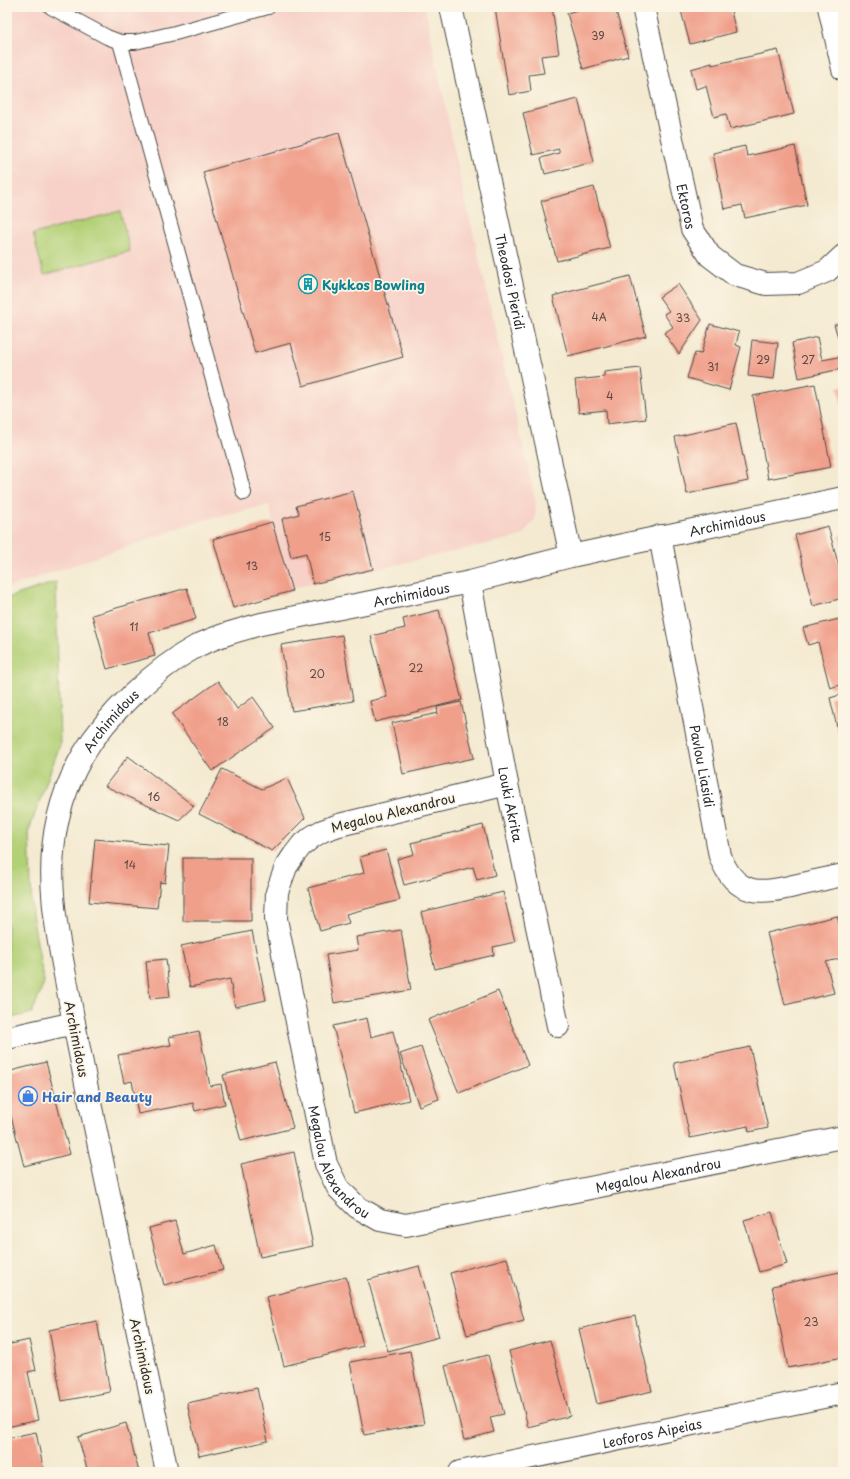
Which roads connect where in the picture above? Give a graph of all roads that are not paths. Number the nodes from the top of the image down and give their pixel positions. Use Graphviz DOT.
graph roads {
  1 [pos="51,7"];
  2 [pos="268,7"];
  3 [pos="451,7"];
  4 [pos="643,7"];
  5 [pos="829,7"];
  6 [pos="120,42"];
  7 [pos="843,69"];
  8 [pos="843,256"];
  9 [pos="244,493"];
  10 [pos="843,498"];
  11 [pos="660,536"];
  12 [pos="571,556"];
  13 [pos="470,582"];
  14 [pos="507,784"];
  15 [pos="843,875"];
  16 [pos="74,1023"];
  17 [pos="558,1026"];
  18 [pos="7,1038"];
  19 [pos="843,1137"];
  20 [pos="843,1393"];
  21 [pos="518,1466"];
  22 [pos="167,1472"];
  23 [pos="460,1472"];
  1 -- 6 [label="lane"];
  2 -- 6 [label="lane"];
  3 -- 12 [label="street, Theodosi Pieridi"];
  4 -- 8 [label="street, Ektoros"];
  5 -- 7 [label="street"];
  6 -- 9 [label="lane"];
  10 -- 11 [label="street, Archimidous"];
  11 -- 12 [label="street, Archimidous"];
  11 -- 15 [label="street, Pavlou Liasidi"];
  12 -- 13 [label="street, Archimidous"];
  13 -- 14 [label="street, Louki Akrita"];
  13 -- 16 [label="street, Archimidous"];
  14 -- 17 [label="street, Louki Akrita"];
  14 -- 19 [label="street, Megalou Alexandrou"];
  16 -- 18 [label="street"];
  16 -- 22 [label="street, Archimidous"];
  20 -- 21 [label="street, Leoforos Aipeias"];
  21 -- 23 [label="street, Leoforos Aipeias"];
}
